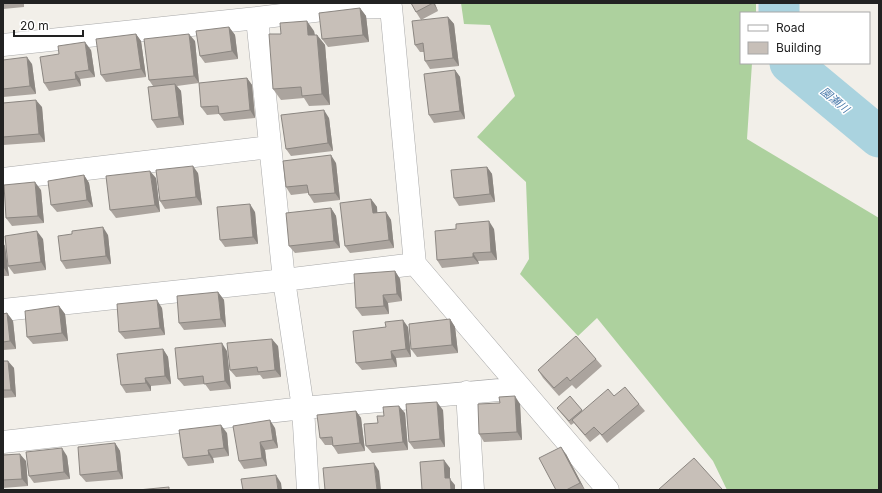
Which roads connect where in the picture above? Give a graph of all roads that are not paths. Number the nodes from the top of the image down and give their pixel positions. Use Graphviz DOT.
graph roads {
  1 [pos="339,6"];
  2 [pos="257,18"];
  3 [pos="3,45"];
  4 [pos="270,147"];
  5 [pos="3,178"];
  6 [pos="415,264"];
  7 [pos="284,280"];
  8 [pos="3,310"];
  9 [pos="520,388"];
  10 [pos="467,392"];
  11 [pos="303,408"];
  12 [pos="3,442"];
  13 [pos="308,490"];
  14 [pos="473,490"];
  15 [pos="608,490"];
  1 -- 2 [label="street"];
  1 -- 6 [label="street"];
  2 -- 3 [label="street"];
  2 -- 4 [label="street"];
  4 -- 5 [label="street"];
  4 -- 7 [label="street"];
  6 -- 7 [label="street"];
  6 -- 9 [label="street"];
  7 -- 8 [label="street"];
  7 -- 11 [label="street"];
  9 -- 10 [label="street"];
  9 -- 15 [label="street"];
  10 -- 11 [label="street"];
  10 -- 14 [label="street"];
  11 -- 12 [label="street"];
  11 -- 13 [label="street"];
}
